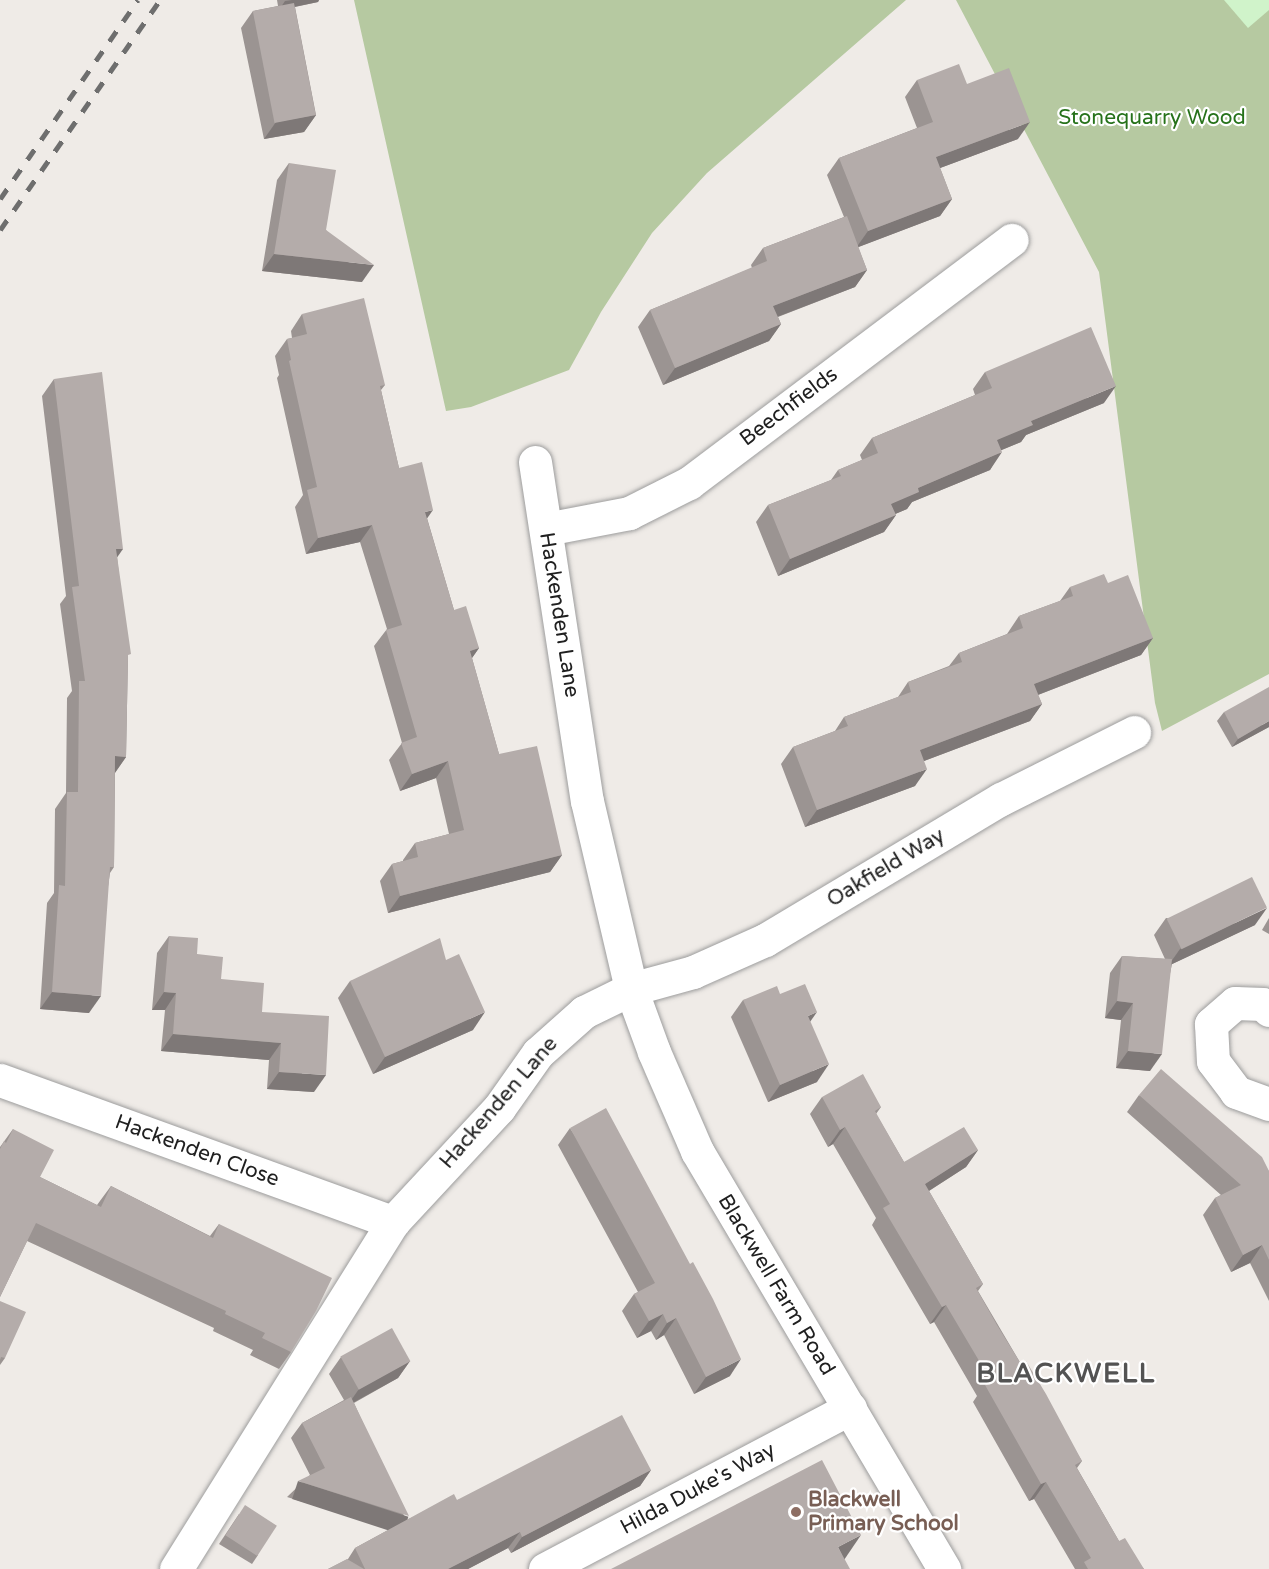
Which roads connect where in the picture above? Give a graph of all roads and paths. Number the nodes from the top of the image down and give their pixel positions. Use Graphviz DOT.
graph roads {
  1 [pos="1012,240"];
  2 [pos="535,462"];
  3 [pos="546,529"];
  4 [pos="1134,732"];
  5 [pos="631,989"];
  6 [pos="1269,1010"];
  7 [pos="0,1080"];
  8 [pos="1269,1104"];
  9 [pos="393,1221"];
  10 [pos="850,1408"];
  11 [pos="176,1569"];
  12 [pos="545,1569"];
  13 [pos="944,1569"];
  1 -- 3 [label="street, Beechfields"];
  2 -- 3 [label="street, Hackenden Lane"];
  3 -- 5 [label="street, Hackenden Lane"];
  4 -- 5 [label="street, Oakfield Way"];
  5 -- 9 [label="street, Hackenden Lane"];
  5 -- 10 [label="street, Blackwell Farm Road"];
  6 -- 8 [label="street"];
  7 -- 9 [label="street, Hackenden Close"];
  9 -- 11 [label="street, Hackenden Lane"];
  10 -- 12 [label="street, Hilda Duke's Way"];
  10 -- 13 [label="street, Blackwell Farm Road"];
}
